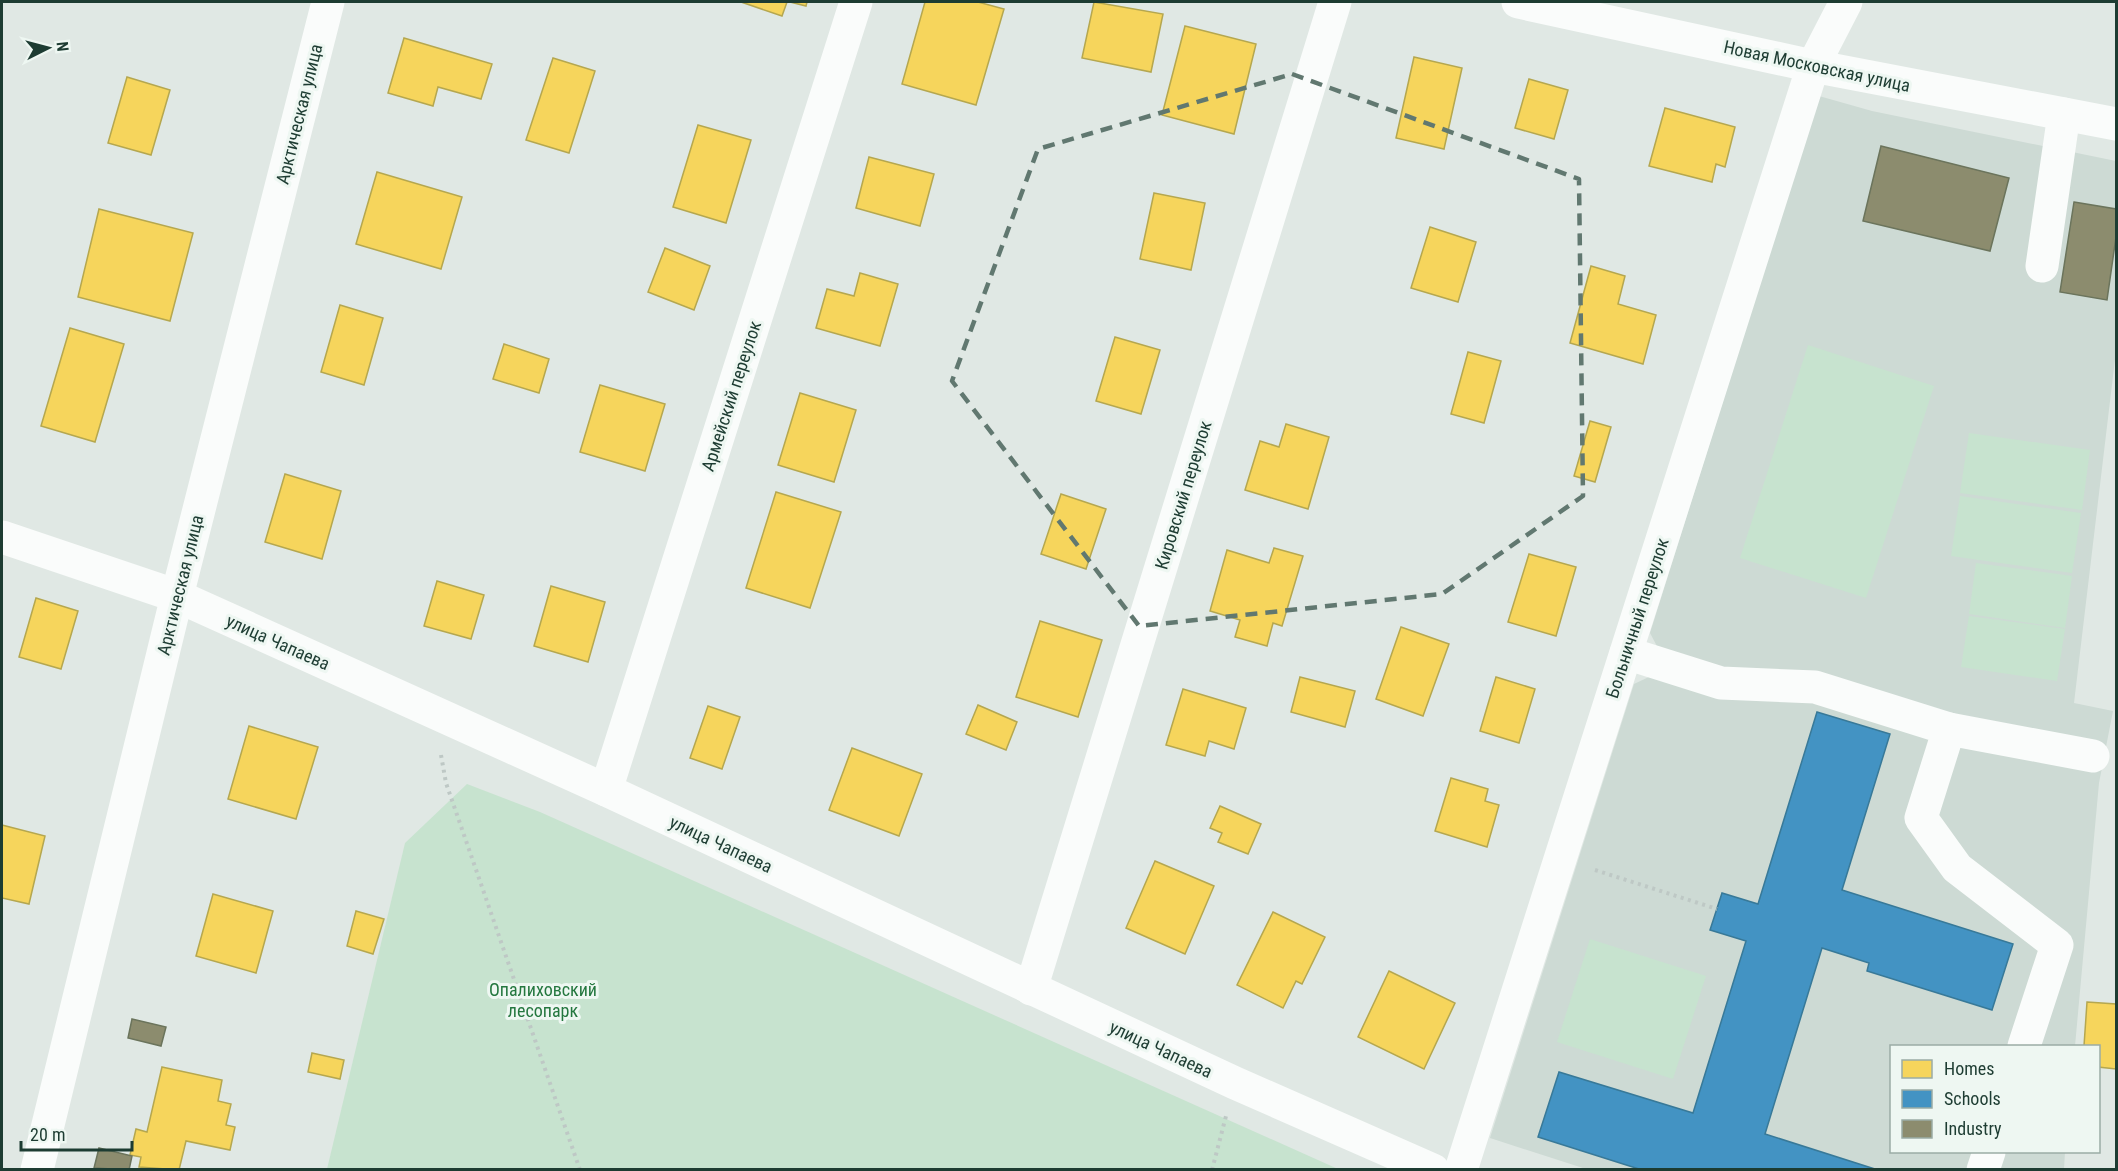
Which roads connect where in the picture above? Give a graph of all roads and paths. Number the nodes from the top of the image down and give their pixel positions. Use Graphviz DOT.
graph roads {
  1 [pos="328,2"];
  2 [pos="856,2"];
  3 [pos="1335,2"];
  4 [pos="1518,2"];
  5 [pos="1846,2"];
  6 [pos="1813,66"];
  7 [pos="2064,114"];
  8 [pos="2116,124"];
  9 [pos="2042,266"];
  10 [pos="2,537"];
  11 [pos="177,596"];
  12 [pos="1626,654"];
  13 [pos="418,706"];
  14 [pos="1949,729"];
  15 [pos="2093,756"];
  16 [pos="606,790"];
  17 [pos="1592,870"];
  18 [pos="1717,909"];
  19 [pos="1031,989"];
  20 [pos="2025,1045"];
  21 [pos="1235,1083"];
  22 [pos="1989,1153"];
  23 [pos="37,1170"];
  24 [pos="580,1170"];
  25 [pos="1212,1170"];
  26 [pos="1432,1170"];
  27 [pos="1461,1170"];
  28 [pos="1983,1170"];
  1 -- 11 [label="street, Арктическая улица"];
  2 -- 16 [label="street, Армейский переулок"];
  3 -- 19 [label="street, Кировский переулок"];
  4 -- 6 [label="street, Новая Московская улица"];
  5 -- 6 [label="street, Больничный переулок"];
  6 -- 7 [label="street, Новая Московская улица"];
  6 -- 12 [label="street, Больничный переулок"];
  7 -- 8 [label="street, Новая Московская улица"];
  7 -- 9 [label="street"];
  10 -- 11 [label="street, улица Чапаева"];
  11 -- 13 [label="street, улица Чапаева"];
  11 -- 23 [label="street, Арктическая улица"];
  12 -- 14 [label="street"];
  12 -- 27 [label="street, Больничный переулок"];
  13 -- 16 [label="street, улица Чапаева"];
  13 -- 24 [label="path"];
  14 -- 15 [label="street"];
  14 -- 20 [label="street"];
  16 -- 19 [label="street, улица Чапаева"];
  17 -- 18 [label="path"];
  19 -- 21 [label="street, улица Чапаева"];
  21 -- 25 [label="path"];
  21 -- 26 [label="street, улица Чапаева"];
  22 -- 28 [label="street"];
}
